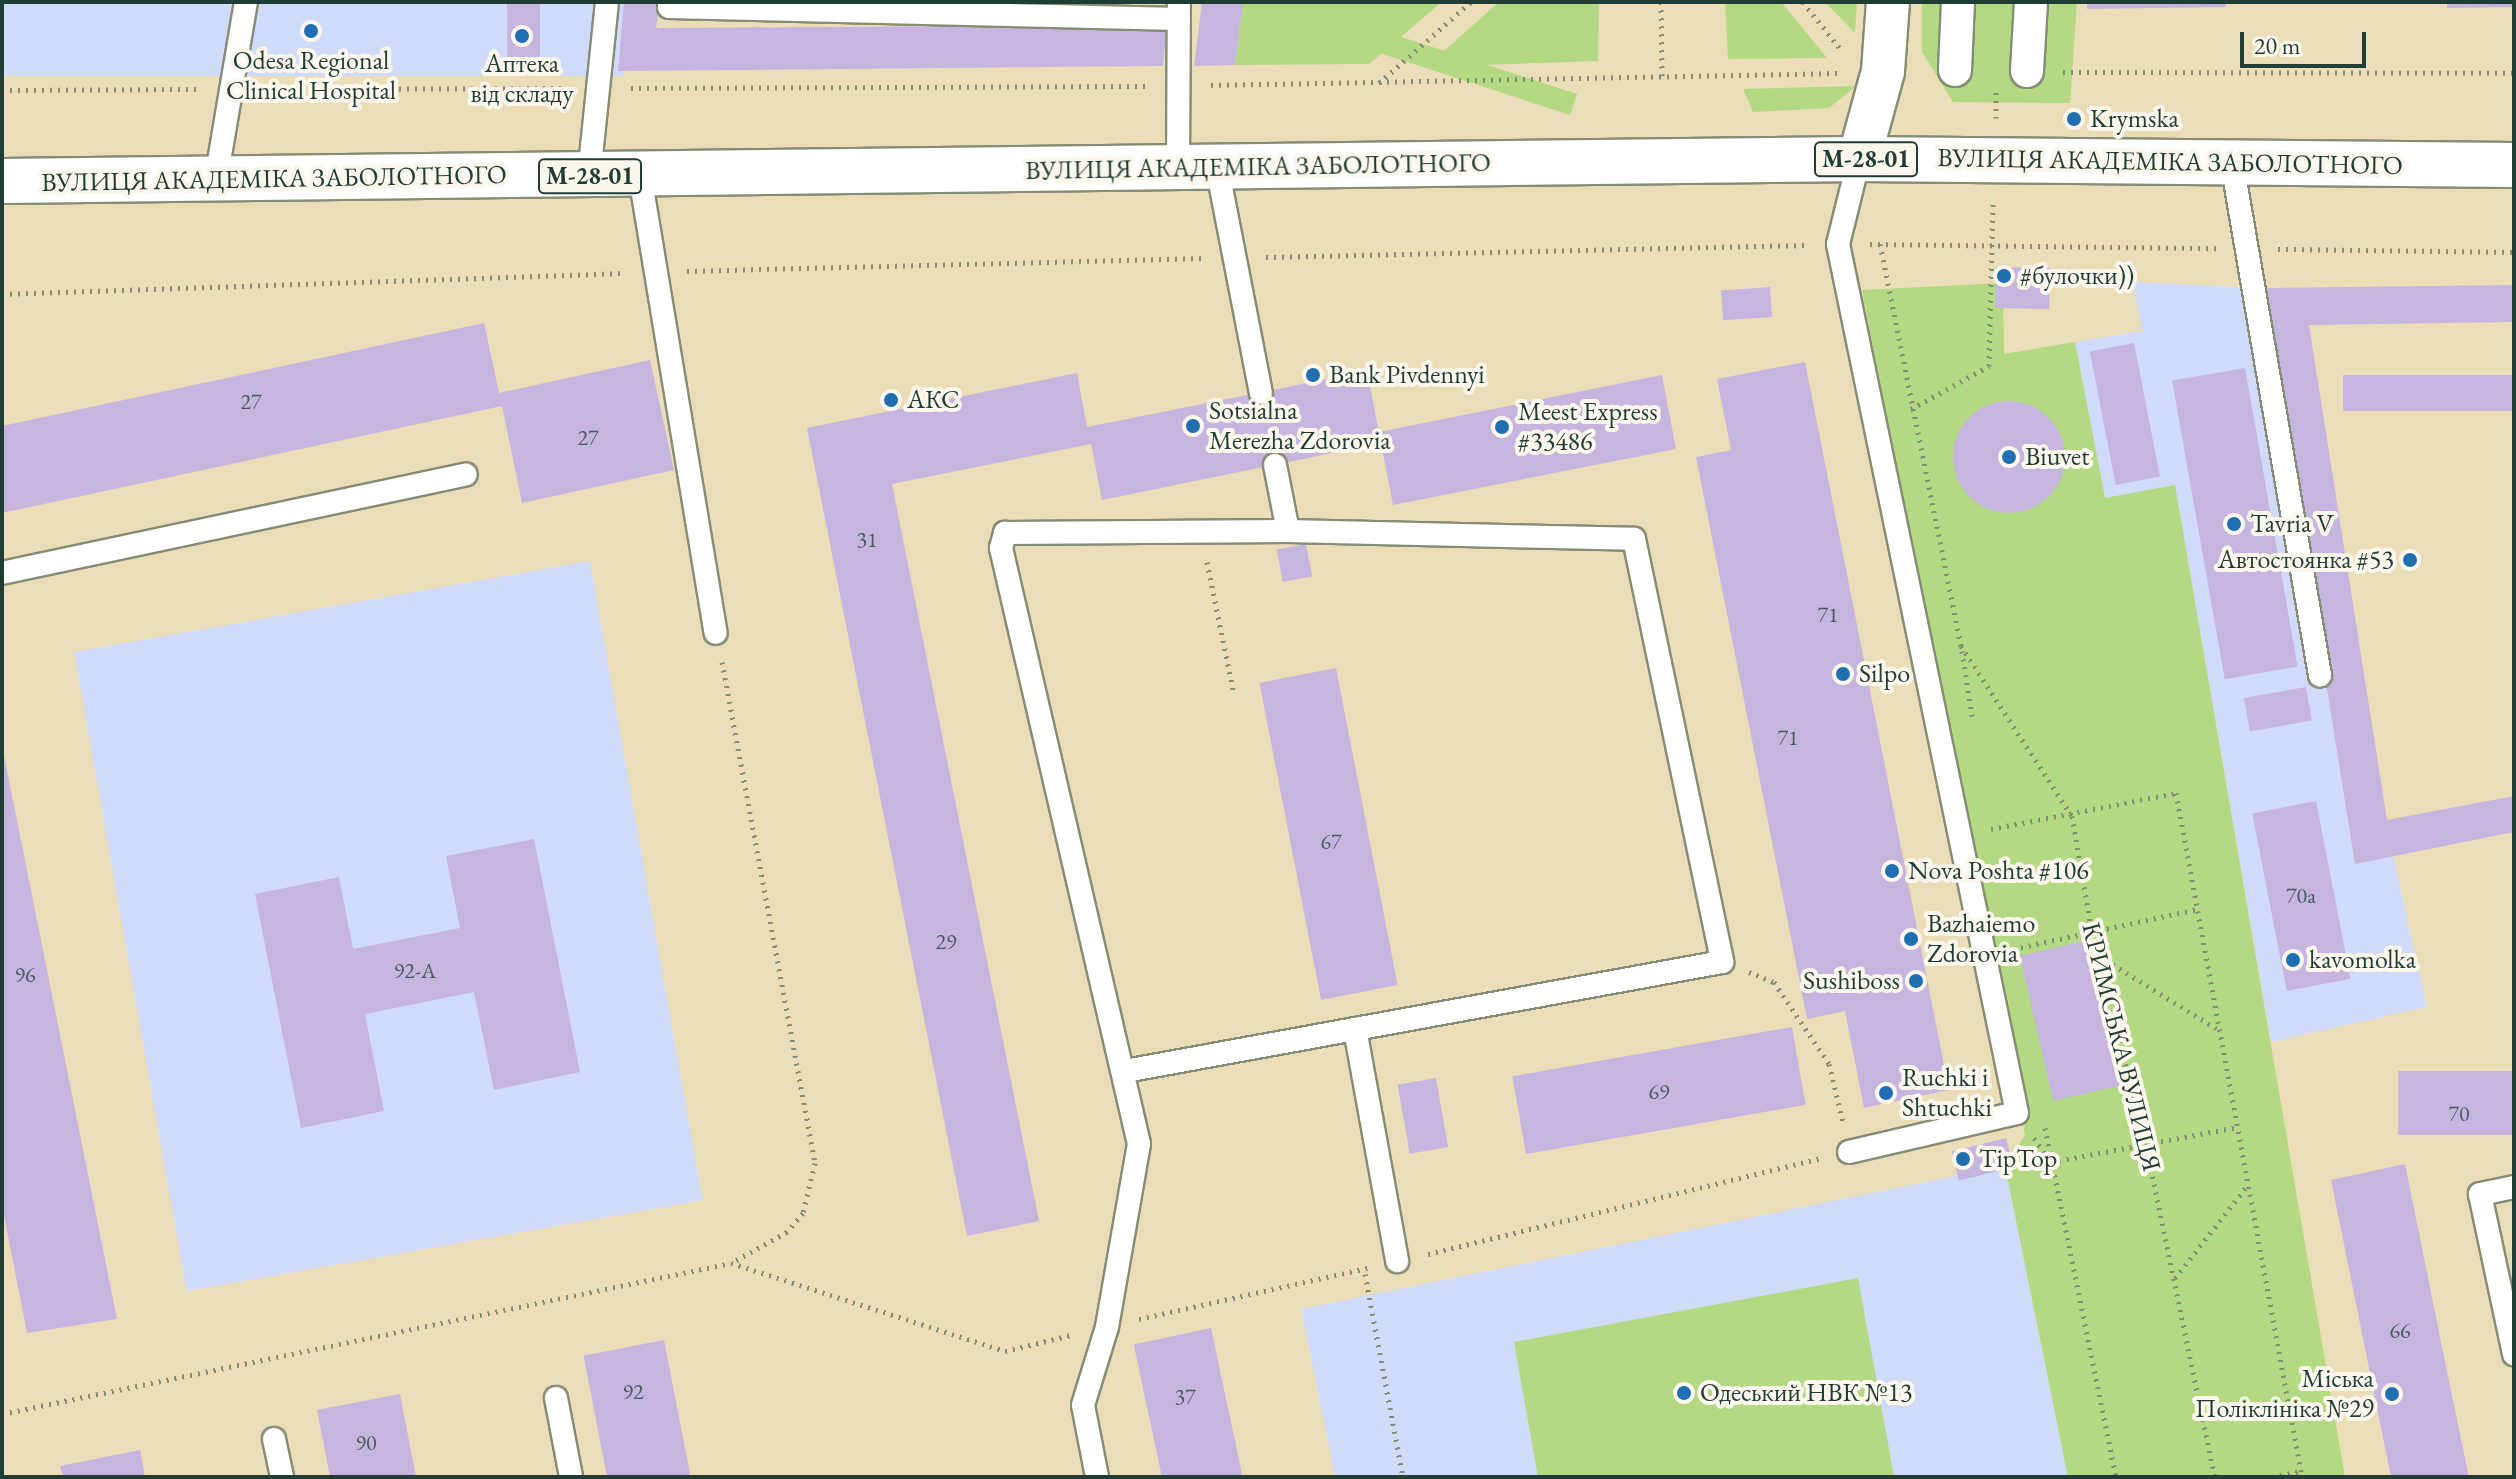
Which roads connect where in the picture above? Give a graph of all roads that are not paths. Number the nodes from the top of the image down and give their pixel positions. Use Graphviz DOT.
graph roads {
  1 [pos="246,2"];
  2 [pos="607,2"];
  3 [pos="670,2"];
  4 [pos="1888,2"];
  5 [pos="1958,2"];
  6 [pos="2031,2"];
  7 [pos="1179,11"];
  8 [pos="1955,70"];
  9 [pos="2027,71"];
  10 [pos="1859,159"];
  11 [pos="2232,163"];
  12 [pos="2514,165"];
  13 [pos="1198,167"];
  14 [pos="589,176"];
  15 [pos="640,176"];
  16 [pos="216,179"];
  17 [pos="2,181"];
  18 [pos="1261,393"];
  19 [pos="1275,465"];
  20 [pos="466,474"];
  21 [pos="1288,531"];
  22 [pos="2,573"];
  23 [pos="716,633"];
  24 [pos="2320,675"];
  25 [pos="1355,1029"];
  26 [pos="1125,1071"];
  27 [pos="1849,1152"];
  28 [pos="2514,1187"];
  29 [pos="1397,1261"];
  30 [pos="2514,1354"];
  31 [pos="556,1398"];
  32 [pos="274,1439"];
  33 [pos="282,1477"];
  34 [pos="571,1477"];
  35 [pos="1097,1477"];
  1 -- 16 [label="lane"];
  2 -- 14 [label="lane"];
  3 -- 7 [label="lane"];
  4 -- 10 [label="street"];
  5 -- 8 [label="street"];
  6 -- 9 [label="street"];
  7 -- 13 [label="lane"];
  10 -- 11 [label="highway, ВУЛИЦЯ АКАДЕМІКА ЗАБОЛОТНОГО / М-28-01"];
  10 -- 13 [label="highway, ВУЛИЦЯ АКАДЕМІКА ЗАБОЛОТНОГО / М-28-01"];
  10 -- 27 [label="lane"];
  11 -- 12 [label="highway, ВУЛИЦЯ АКАДЕМІКА ЗАБОЛОТНОГО / М-28-01"];
  11 -- 24 [label="lane"];
  13 -- 15 [label="highway, ВУЛИЦЯ АКАДЕМІКА ЗАБОЛОТНОГО / М-28-01"];
  13 -- 18 [label="lane"];
  14 -- 15 [label="highway, ВУЛИЦЯ АКАДЕМІКА ЗАБОЛОТНОГО / М-28-01"];
  14 -- 16 [label="highway, ВУЛИЦЯ АКАДЕМІКА ЗАБОЛОТНОГО / М-28-01"];
  15 -- 23 [label="lane"];
  16 -- 17 [label="highway, ВУЛИЦЯ АКАДЕМІКА ЗАБОЛОТНОГО / М-28-01"];
  19 -- 21 [label="lane"];
  20 -- 22 [label="lane"];
  21 -- 25 [label="lane"];
  21 -- 26 [label="lane"];
  25 -- 26 [label="lane"];
  25 -- 29 [label="lane"];
  26 -- 35 [label="lane"];
  28 -- 30 [label="lane"];
  31 -- 34 [label="lane"];
  32 -- 33 [label="lane"];
}
